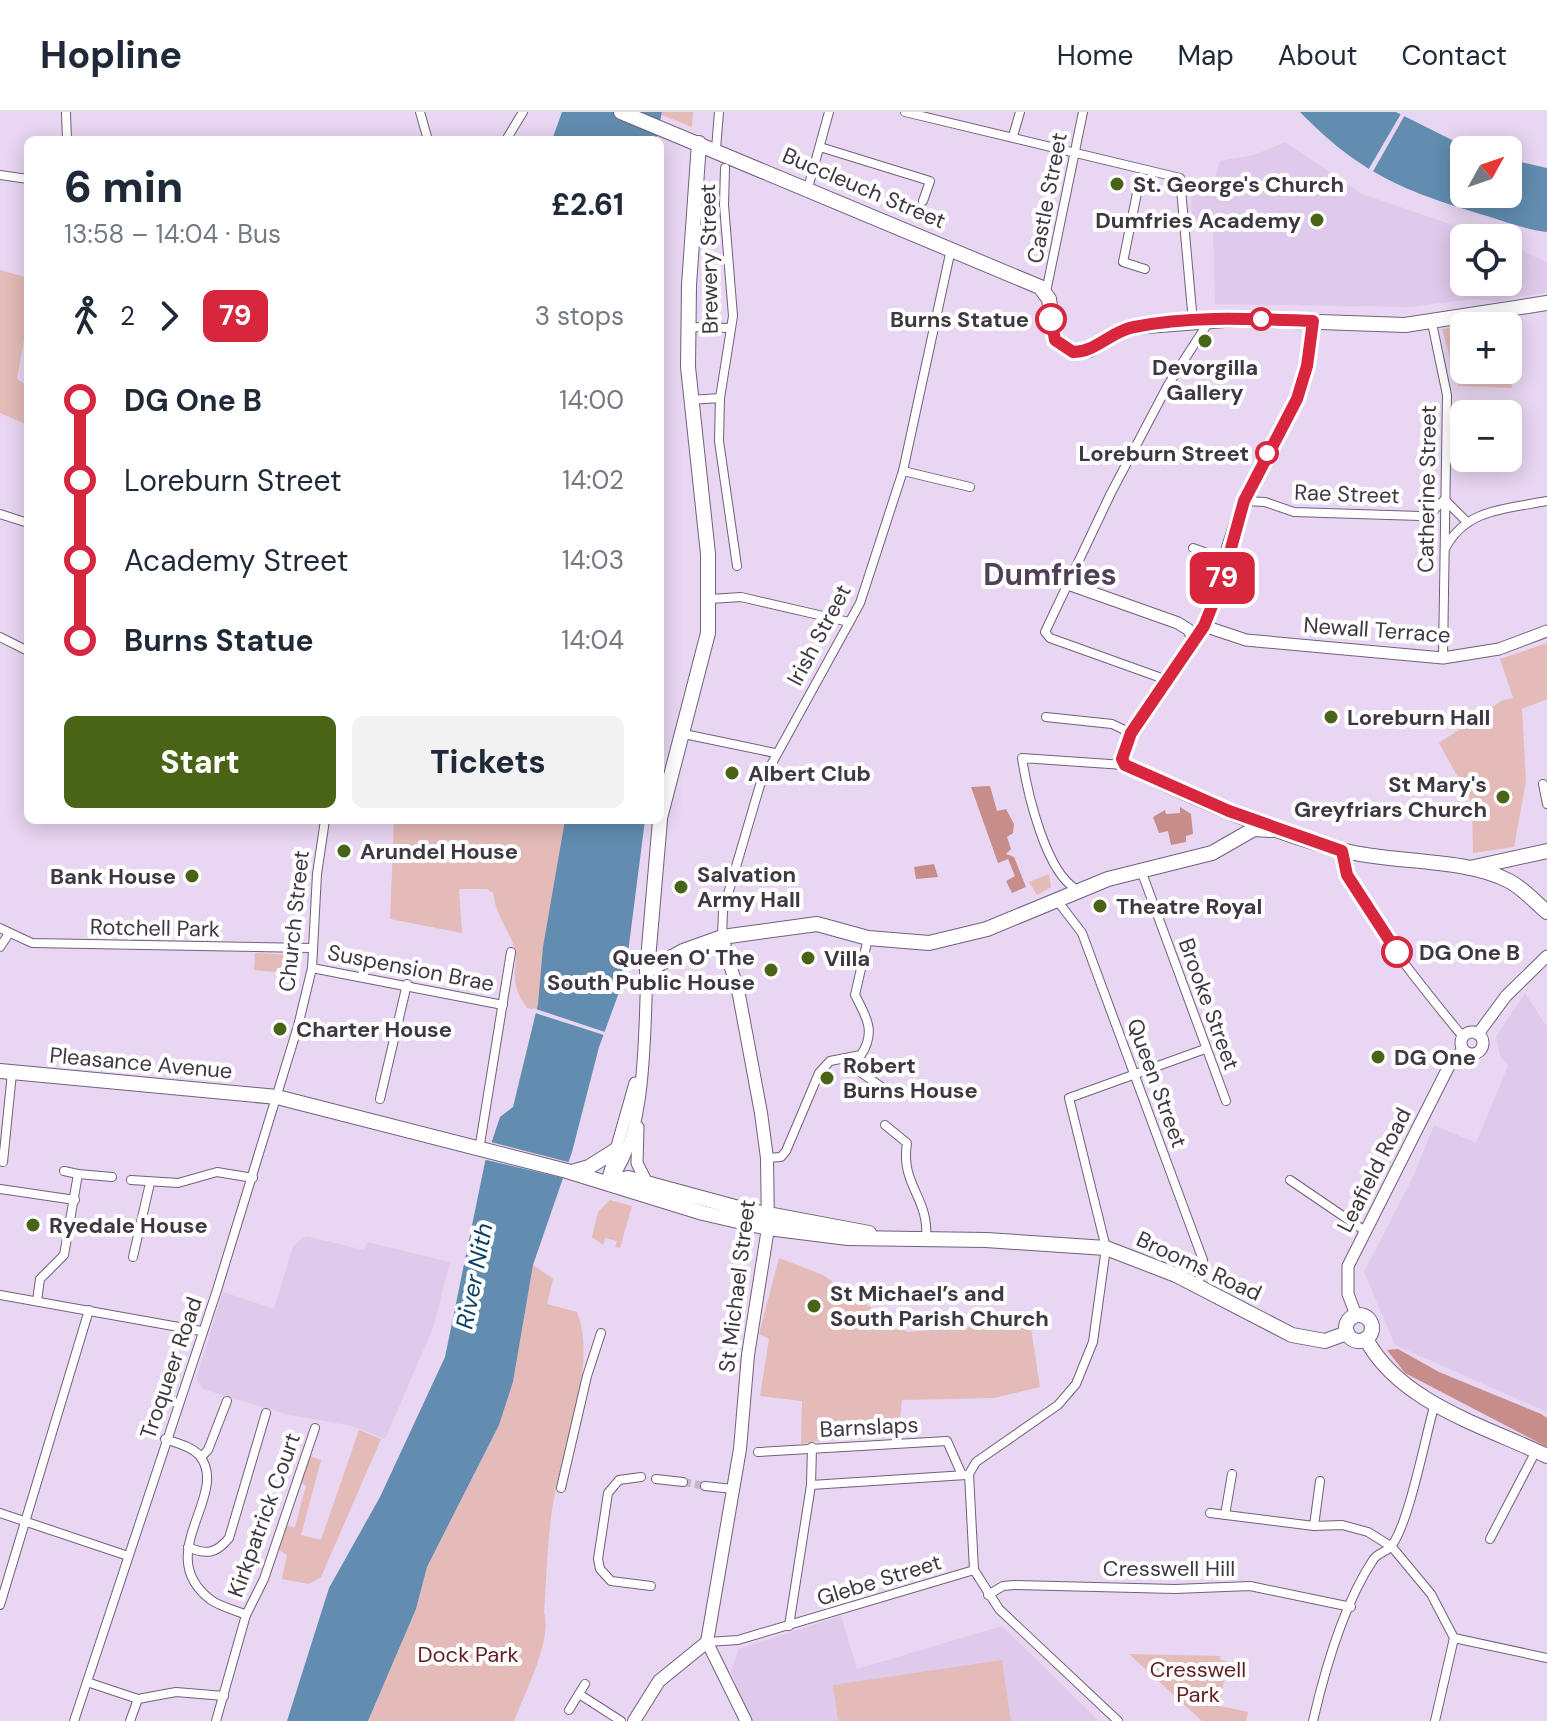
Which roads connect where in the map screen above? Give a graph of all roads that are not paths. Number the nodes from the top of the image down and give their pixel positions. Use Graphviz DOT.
graph roads {
  1 [pos="66,112"];
  2 [pos="420,112"];
  3 [pos="523,112"];
  4 [pos="621,112"];
  5 [pos="719,112"];
  6 [pos="829,112"];
  7 [pos="905,112"];
  8 [pos="956,112"];
  9 [pos="1020,112"];
  10 [pos="1083,112"];
  11 [pos="954,122"];
  12 [pos="67,136"];
  13 [pos="427,136"];
  14 [pos="508,136"];
  15 [pos="1013,136"];
  16 [pos="699,143"];
  17 [pos="820,147"];
  18 [pos="716,149"];
  19 [pos="1075,150"];
  20 [pos="725,168"];
  21 [pos="1144,168"];
  22 [pos="0,175"];
  23 [pos="24,178"];
  24 [pos="1140,178"];
  25 [pos="808,188"];
  26 [pos="1137,193"];
  27 [pos="923,201"];
  28 [pos="951,249"];
  29 [pos="1145,269"];
  30 [pos="1046,292"];
  31 [pos="1547,303"];
  32 [pos="1210,320"];
  33 [pos="1313,321"];
  34 [pos="1193,322"];
  35 [pos="1432,323"];
  36 [pos="689,327"];
  37 [pos="731,328"];
  38 [pos="720,398"];
  39 [pos="690,400"];
  40 [pos="903,471"];
  41 [pos="970,487"];
  42 [pos="1445,499"];
  43 [pos="1244,501"];
  44 [pos="1547,501"];
  45 [pos="0,514"];
  46 [pos="1466,521"];
  47 [pos="24,522"];
  48 [pos="1193,548"];
  49 [pos="1443,551"];
  50 [pos="1227,560"];
  51 [pos="737,566"];
  52 [pos="1068,584"];
  53 [pos="710,599"];
  54 [pos="849,622"];
  55 [pos="1204,626"];
  56 [pos="1547,631"];
  57 [pos="0,637"];
  58 [pos="1194,641"];
  59 [pos="24,649"];
  60 [pos="1443,658"];
  61 [pos="1167,680"];
  62 [pos="1046,717"];
  63 [pos="1131,733"];
  64 [pos="684,734"];
  65 [pos="775,753"];
  66 [pos="1125,765"];
  67 [pos="1543,784"];
  68 [pos="1547,804"];
  69 [pos="664,805"];
  70 [pos="1229,811"];
  71 [pos="324,824"];
  72 [pos="660,824"];
  73 [pos="1283,831"];
  74 [pos="1244,836"];
  75 [pos="1342,851"];
  76 [pos="1547,851"];
  77 [pos="1530,854"];
  78 [pos="1469,868"];
  79 [pos="1142,873"];
  80 [pos="1078,890"];
  81 [pos="1522,890"];
  82 [pos="1056,899"];
  83 [pos="1547,912"];
  84 [pos="0,928"];
  85 [pos="8,935"];
  86 [pos="722,937"];
  87 [pos="868,938"];
  88 [pos="650,944"];
  89 [pos="0,947"];
  90 [pos="313,948"];
  91 [pos="683,951"];
  92 [pos="511,952"];
  93 [pos="1547,956"];
  94 [pos="312,968"];
  95 [pos="647,971"];
  96 [pos="407,984"];
  97 [pos="503,1005"];
  98 [pos="298,1026"];
  99 [pos="1478,1034"];
  100 [pos="1463,1043"];
  101 [pos="1205,1049"];
  102 [pos="853,1057"];
  103 [pos="640,1067"];
  104 [pos="6,1072"];
  105 [pos="1135,1075"];
  106 [pos="886,1090"];
  107 [pos="277,1097"];
  108 [pos="380,1099"];
  109 [pos="1226,1101"];
  110 [pos="639,1107"];
  111 [pos="885,1125"];
  112 [pos="480,1144"];
  113 [pos="616,1150"];
  114 [pos="767,1158"];
  115 [pos="3,1162"];
  116 [pos="64,1171"];
  117 [pos="570,1172"];
  118 [pos="78,1174"];
  119 [pos="112,1177"];
  120 [pos="253,1178"];
  121 [pos="131,1180"];
  122 [pos="1290,1180"];
  123 [pos="150,1183"];
  124 [pos="607,1183"];
  125 [pos="647,1183"];
  126 [pos="0,1189"];
  127 [pos="75,1200"];
  128 [pos="768,1221"];
  129 [pos="123,1227"];
  130 [pos="1365,1231"];
  131 [pos="140,1232"];
  132 [pos="926,1240"];
  133 [pos="1106,1248"];
  134 [pos="133,1257"];
  135 [pos="1198,1288"];
  136 [pos="0,1295"];
  137 [pos="37,1301"];
  138 [pos="89,1310"];
  139 [pos="1356,1315"];
  140 [pos="201,1331"];
  141 [pos="601,1333"];
  142 [pos="1347,1333"];
  143 [pos="1366,1339"];
  144 [pos="227,1401"];
  145 [pos="1435,1402"];
  146 [pos="266,1413"];
  147 [pos="315,1428"];
  148 [pos="165,1439"];
  149 [pos="812,1447"];
  150 [pos="758,1452"];
  151 [pos="1541,1454"];
  152 [pos="201,1457"];
  153 [pos="1232,1474"];
  154 [pos="966,1475"];
  155 [pos="641,1477"];
  156 [pos="656,1479"];
  157 [pos="1320,1481"];
  158 [pos="683,1482"];
  159 [pos="811,1485"];
  160 [pos="705,1486"];
  161 [pos="561,1488"];
  162 [pos="733,1489"];
  163 [pos="0,1513"];
  164 [pos="1210,1513"];
  165 [pos="1225,1515"];
  166 [pos="25,1521"];
  167 [pos="1314,1526"];
  168 [pos="1490,1539"];
  169 [pos="188,1547"];
  170 [pos="1392,1547"];
  171 [pos="128,1556"];
  172 [pos="974,1570"];
  173 [pos="651,1586"];
  174 [pos="988,1595"];
  175 [pos="0,1605"];
  176 [pos="1351,1607"];
  177 [pos="246,1615"];
  178 [pos="789,1626"];
  179 [pos="1454,1638"];
  180 [pos="707,1642"];
  181 [pos="1547,1658"];
  182 [pos="87,1682"];
  183 [pos="585,1684"];
  184 [pos="579,1694"];
  185 [pos="224,1696"];
  186 [pos="138,1699"];
  187 [pos="569,1710"];
  188 [pos="74,1721"];
  189 [pos="130,1721"];
  190 [pos="216,1721"];
  191 [pos="621,1721"];
  192 [pos="634,1721"];
  193 [pos="746,1721"];
  194 [pos="1118,1721"];
  195 [pos="1313,1721"];
  196 [pos="1435,1721"];
  1 -- 12 [label="street"];
  2 -- 13 [label="street"];
  3 -- 14 [label="street"];
  4 -- 16 [label="main road, Buccleuch Street"];
  5 -- 18 [label="street"];
  6 -- 17 [label="street"];
  7 -- 11 [label="street"];
  8 -- 11 [label="street"];
  9 -- 15 [label="street"];
  10 -- 19 [label="street, Castle Street"];
  11 -- 15 [label="street"];
  15 -- 19 [label="street"];
  16 -- 18 [label="main road, Buccleuch Street"];
  16 -- 36 [label="main road"];
  17 -- 25 [label="street"];
  17 -- 27 [label="street"];
  18 -- 25 [label="main road, Buccleuch Street"];
  19 -- 21 [label="street"];
  19 -- 30 [label="street, Castle Street"];
  20 -- 37 [label="street, Brewery Street"];
  21 -- 24 [label="street"];
  21 -- 34 [label="street"];
  22 -- 23 [label="street"];
  25 -- 28 [label="main road, Buccleuch Street"];
  26 -- 29 [label="street"];
  28 -- 30 [label="main road, Buccleuch Street"];
  28 -- 40 [label="street, Irish Street"];
  30 -- 34 [label="main road"];
  31 -- 35 [label="main road"];
  32 -- 33 [label="main road"];
  32 -- 34 [label="main road"];
  32 -- 52 [label="street"];
  33 -- 35 [label="main road"];
  33 -- 43 [label="main road"];
  35 -- 42 [label="street, Catherine Street"];
  36 -- 37 [label="street"];
  36 -- 39 [label="main road"];
  37 -- 38 [label="street, Brewery Street"];
  38 -- 39 [label="street"];
  38 -- 51 [label="street, Brewery Street"];
  39 -- 53 [label="main road"];
  40 -- 41 [label="street"];
  40 -- 54 [label="street, Irish Street"];
  42 -- 43 [label="street, Rae Street"];
  42 -- 46 [label="street"];
  42 -- 49 [label="street, Catherine Street"];
  43 -- 50 [label="main road"];
  44 -- 46 [label="street"];
  45 -- 47 [label="street"];
  46 -- 49 [label="street"];
  48 -- 50 [label="street"];
  49 -- 60 [label="street, Catherine Street"];
  50 -- 55 [label="main road"];
  52 -- 58 [label="street"];
  52 -- 61 [label="street"];
  53 -- 54 [label="street"];
  53 -- 64 [label="main road"];
  54 -- 65 [label="street, Irish Street"];
  55 -- 58 [label="main road"];
  55 -- 60 [label="street, Newall Terrace"];
  56 -- 60 [label="street, Newall Terrace"];
  57 -- 59 [label="street"];
  58 -- 61 [label="main road"];
  61 -- 63 [label="main road"];
  62 -- 63 [label="street"];
  63 -- 66 [label="main road"];
  64 -- 65 [label="street"];
  64 -- 69 [label="main road"];
  65 -- 86 [label="street, Irish Street"];
  66 -- 70 [label="main road"];
  66 -- 80 [label="street"];
  67 -- 68 [label="street"];
  70 -- 73 [label="main road"];
  70 -- 74 [label="main road"];
  71 -- 90 [label="street, Church Street"];
  72 -- 88 [label="main road"];
  73 -- 74 [label="main road"];
  73 -- 75 [label="main road"];
  74 -- 79 [label="main road"];
  75 -- 78 [label="main road"];
  75 -- 100 [label="street"];
  76 -- 77 [label="main road"];
  77 -- 78 [label="main road"];
  77 -- 81 [label="main road"];
  78 -- 81 [label="main road"];
  79 -- 80 [label="main road"];
  79 -- 101 [label="street, Brooke Street"];
  80 -- 82 [label="main road"];
  81 -- 83 [label="main road"];
  82 -- 87 [label="main road"];
  82 -- 105 [label="street, Queen Street"];
  84 -- 85 [label="street, Rotchell Park"];
  85 -- 89 [label="street"];
  85 -- 90 [label="street, Rotchell Park"];
  86 -- 87 [label="main road"];
  86 -- 91 [label="main road"];
  86 -- 114 [label="main road, St Michael Street"];
  87 -- 102 [label="street"];
  88 -- 91 [label="main road"];
  88 -- 95 [label="main road"];
  90 -- 94 [label="street, Church Street"];
  91 -- 95 [label="main road"];
  92 -- 97 [label="street"];
  93 -- 99 [label="street"];
  94 -- 96 [label="street, Suspension Brae"];
  94 -- 98 [label="street, Church Street"];
  95 -- 103 [label="street"];
  96 -- 97 [label="street, Suspension Brae"];
  96 -- 108 [label="street"];
  97 -- 112 [label="street"];
  98 -- 107 [label="street, Troqueer Road"];
  99 -- 100 [label="street"];
  99 -- 100 [label="street"];
  100 -- 130 [label="street, Leafield Road"];
  101 -- 105 [label="street"];
  101 -- 109 [label="street, Brooke Street"];
  102 -- 106 [label="street"];
  102 -- 114 [label="street"];
  103 -- 110 [label="street"];
  103 -- 113 [label="street"];
  104 -- 107 [label="main road, Pleasance Avenue"];
  104 -- 115 [label="street"];
  105 -- 133 [label="street"];
  105 -- 135 [label="street, Queen Street"];
  107 -- 117 [label="main road, Pleasance Avenue"];
  107 -- 120 [label="street, Troqueer Road"];
  110 -- 124 [label="street"];
  110 -- 125 [label="street"];
  111 -- 132 [label="street"];
  113 -- 117 [label="main road"];
  113 -- 124 [label="street"];
  114 -- 128 [label="main road, St Michael Street"];
  116 -- 118 [label="street"];
  117 -- 124 [label="main road, Pleasance Avenue"];
  118 -- 119 [label="street"];
  118 -- 127 [label="street"];
  120 -- 123 [label="street"];
  120 -- 140 [label="street, Troqueer Road"];
  121 -- 123 [label="street"];
  122 -- 130 [label="street"];
  123 -- 131 [label="street"];
  124 -- 125 [label="main road"];
  124 -- 128 [label="main road, Pleasance Avenue"];
  125 -- 128 [label="main road"];
  126 -- 127 [label="street"];
  127 -- 137 [label="street"];
  128 -- 132 [label="main road, Brooms Road"];
  128 -- 162 [label="main road, St Michael Street"];
  129 -- 131 [label="street"];
  130 -- 139 [label="street, Leafield Road"];
  131 -- 134 [label="street"];
  132 -- 133 [label="main road, Brooms Road"];
  133 -- 135 [label="main road, Brooms Road"];
  133 -- 154 [label="street"];
  135 -- 142 [label="main road, Brooms Road"];
  136 -- 137 [label="street"];
  137 -- 138 [label="street"];
  138 -- 140 [label="street"];
  138 -- 166 [label="street"];
  139 -- 142 [label="main road"];
  139 -- 143 [label="main road"];
  140 -- 148 [label="street, Troqueer Road"];
  141 -- 161 [label="street"];
  142 -- 143 [label="main road"];
  143 -- 145 [label="main road"];
  144 -- 152 [label="street, Kirkpatrick Court"];
  145 -- 151 [label="main road"];
  145 -- 170 [label="street"];
  146 -- 169 [label="street, Kirkpatrick Court"];
  147 -- 177 [label="street, Kirkpatrick Court"];
  148 -- 152 [label="street"];
  148 -- 171 [label="street, Troqueer Road"];
  149 -- 150 [label="street, Barnslaps"];
  149 -- 154 [label="street, Barnslaps"];
  149 -- 159 [label="street"];
  151 -- 168 [label="street"];
  152 -- 169 [label="street, Kirkpatrick Court"];
  153 -- 165 [label="street"];
  154 -- 159 [label="street"];
  154 -- 172 [label="street, Glebe Street"];
  155 -- 173 [label="street"];
  156 -- 158 [label="street"];
  157 -- 167 [label="street"];
  159 -- 178 [label="street"];
  160 -- 162 [label="street"];
  162 -- 180 [label="main road, St Michael Street"];
  163 -- 166 [label="street"];
  164 -- 165 [label="street"];
  165 -- 167 [label="street"];
  166 -- 171 [label="street"];
  166 -- 175 [label="street"];
  167 -- 170 [label="street"];
  169 -- 177 [label="street, Kirkpatrick Court"];
  170 -- 176 [label="street"];
  170 -- 179 [label="street"];
  171 -- 182 [label="street, Troqueer Road"];
  172 -- 174 [label="street"];
  172 -- 178 [label="street, Glebe Street"];
  174 -- 176 [label="street, Cresswell Hill"];
  174 -- 194 [label="street"];
  176 -- 195 [label="street"];
  177 -- 185 [label="street, Kirkpatrick Court"];
  178 -- 180 [label="street, Glebe Street"];
  179 -- 181 [label="street"];
  179 -- 196 [label="street"];
  180 -- 192 [label="main road"];
  180 -- 193 [label="street"];
  182 -- 186 [label="street"];
  182 -- 188 [label="street, Troqueer Road"];
  183 -- 184 [label="street"];
  184 -- 187 [label="street"];
  184 -- 191 [label="street"];
  185 -- 186 [label="street"];
  185 -- 190 [label="street, Kirkpatrick Court"];
  186 -- 189 [label="street"];
}
